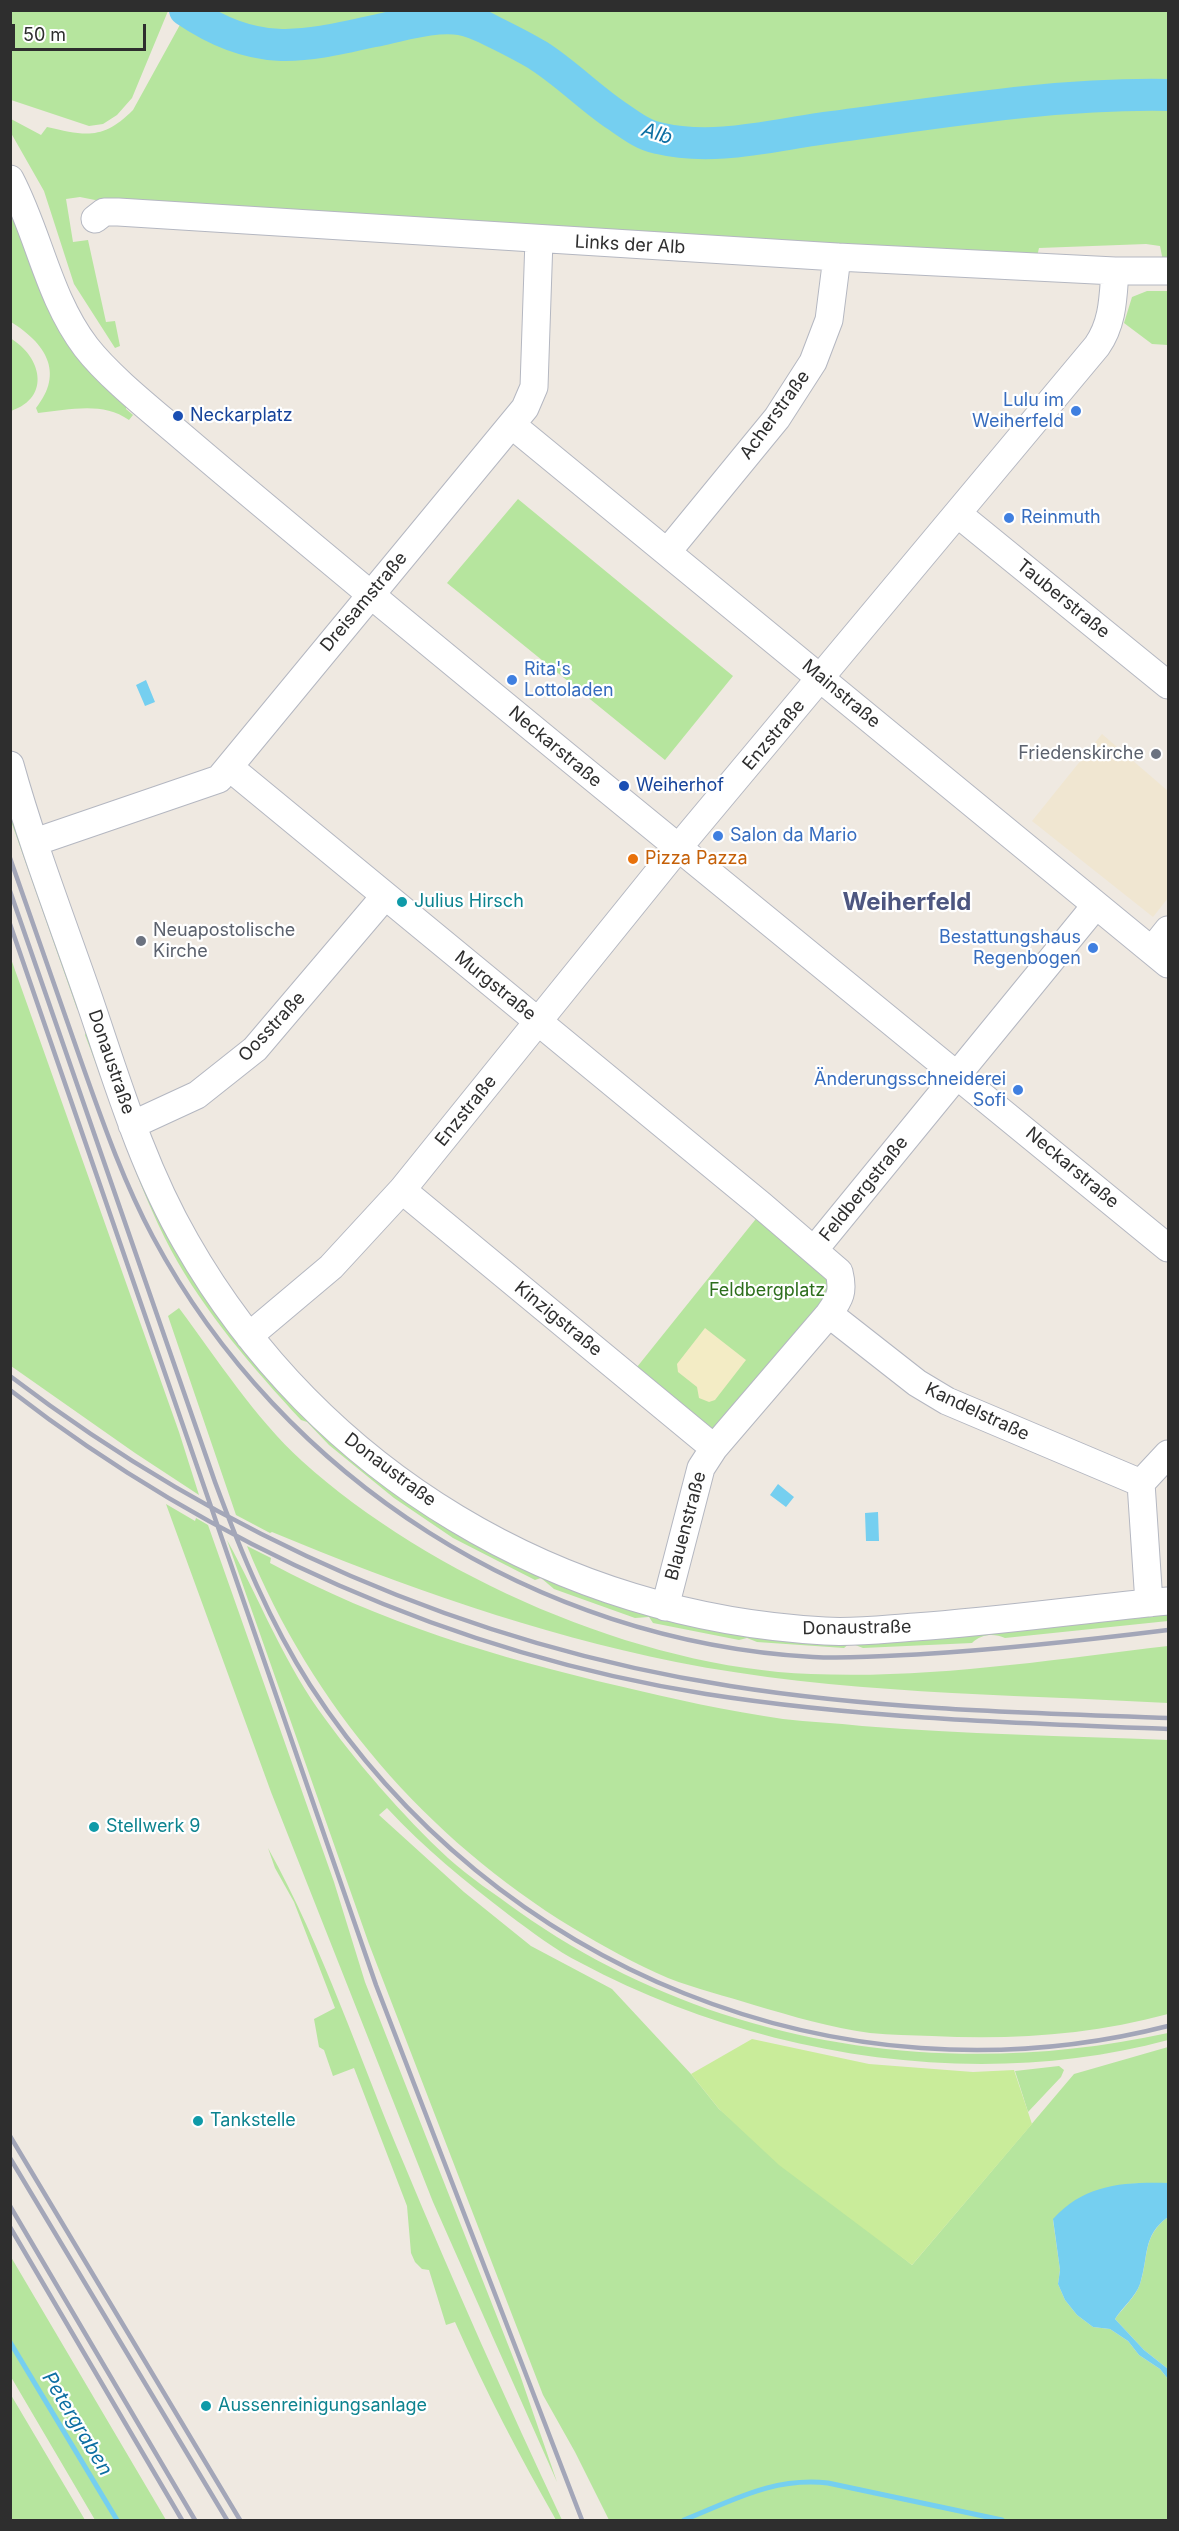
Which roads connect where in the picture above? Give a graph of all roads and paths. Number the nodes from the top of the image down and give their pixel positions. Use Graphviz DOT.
graph roads {
  1 [pos="10,180"];
  2 [pos="95,219"];
  3 [pos="538,239"];
  4 [pos="837,257"];
  5 [pos="1168,271"];
  6 [pos="1115,272"];
  7 [pos="512,425"];
  8 [pos="958,514"];
  9 [pos="668,551"];
  10 [pos="370,594"];
  11 [pos="822,678"];
  12 [pos="1168,685"];
  13 [pos="10,765"];
  14 [pos="229,767"];
  15 [pos="35,842"];
  16 [pos="678,848"];
  17 [pos="385,896"];
  18 [pos="1096,905"];
  19 [pos="1163,948"];
  20 [pos="538,1022"];
  21 [pos="958,1074"];
  22 [pos="132,1125"];
  23 [pos="402,1191"];
  24 [pos="1168,1248"];
  25 [pos="814,1250"];
  26 [pos="829,1314"];
  27 [pos="249,1336"];
  28 [pos="714,1448"];
  29 [pos="1168,1454"];
  30 [pos="1141,1483"];
  31 [pos="1159,1602"];
  32 [pos="665,1607"];
  1 -- 10 [label="street, Neckarstraße"];
  2 -- 3 [label="street, Links der Alb"];
  3 -- 4 [label="street, Links der Alb"];
  3 -- 7 [label="street, Dreisamstraße"];
  4 -- 6 [label="street, Links der Alb"];
  4 -- 9 [label="street, Acherstraße"];
  5 -- 6 [label="street, Links der Alb"];
  6 -- 8 [label="street, Enzstraße"];
  7 -- 9 [label="street, Mainstraße"];
  7 -- 10 [label="street, Dreisamstraße"];
  8 -- 11 [label="street, Enzstraße"];
  8 -- 12 [label="street, Tauberstraße"];
  9 -- 11 [label="street, Mainstraße"];
  10 -- 14 [label="street, Dreisamstraße"];
  10 -- 16 [label="street, Neckarstraße"];
  11 -- 16 [label="street, Enzstraße"];
  11 -- 18 [label="street, Mainstraße"];
  13 -- 15 [label="street, Donaustraße"];
  14 -- 15 [label="street, Dreisamstraße"];
  14 -- 17 [label="street, Murgstraße"];
  15 -- 22 [label="street, Donaustraße"];
  16 -- 20 [label="street, Enzstraße"];
  16 -- 21 [label="street, Neckarstraße"];
  17 -- 20 [label="street, Murgstraße"];
  17 -- 22 [label="street, Oosstraße"];
  18 -- 19 [label="street, Mainstraße"];
  18 -- 21 [label="street, Feldbergstraße"];
  20 -- 23 [label="street, Enzstraße"];
  20 -- 25 [label="street, Murgstraße"];
  21 -- 24 [label="street, Neckarstraße"];
  21 -- 25 [label="street, Feldbergstraße"];
  22 -- 27 [label="street, Donaustraße"];
  23 -- 27 [label="street, Enzstraße"];
  23 -- 28 [label="street, Kinzigstraße"];
  25 -- 26 [label="street"];
  26 -- 28 [label="street"];
  26 -- 30 [label="street, Kandelstraße"];
  27 -- 32 [label="street, Donaustraße"];
  28 -- 32 [label="street, Blauenstraße"];
  29 -- 30 [label="street"];
  30 -- 31 [label="street"];
  31 -- 32 [label="street, Donaustraße"];
}
